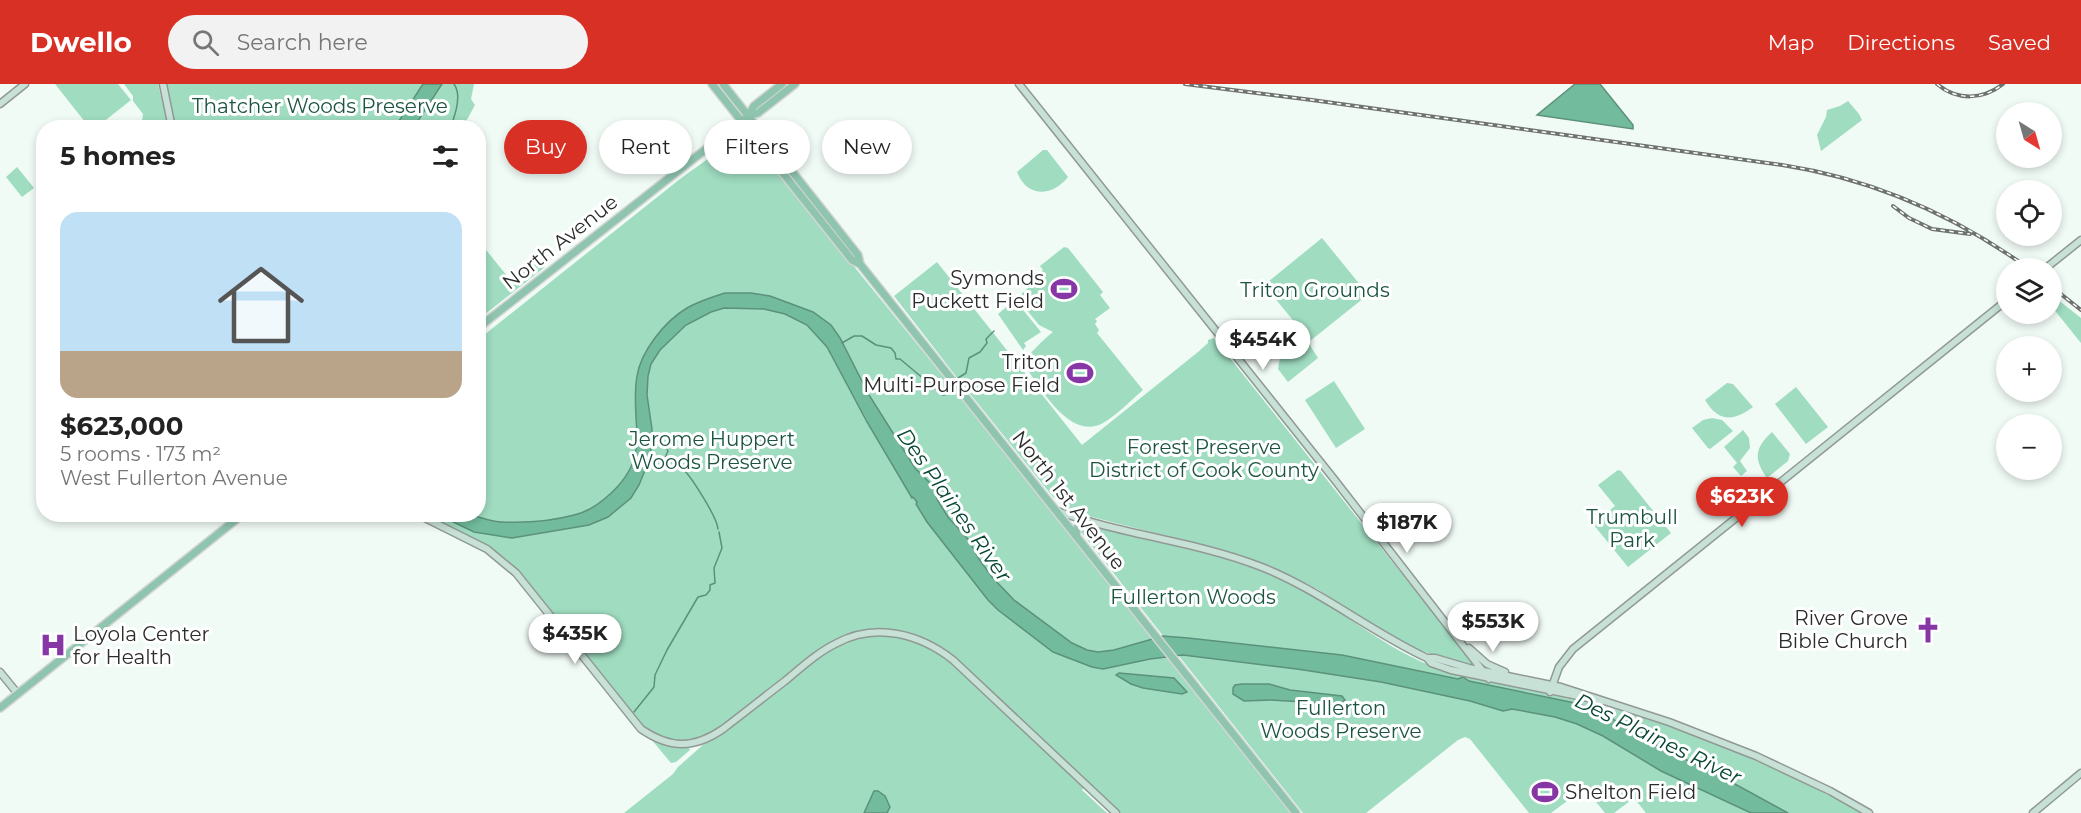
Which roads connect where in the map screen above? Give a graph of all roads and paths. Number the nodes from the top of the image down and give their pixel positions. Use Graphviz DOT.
graph roads {
  1 [pos="25,84"];
  2 [pos="163,84"];
  3 [pos="712,84"];
  4 [pos="723,84"];
  5 [pos="782,84"];
  6 [pos="795,84"];
  7 [pos="1019,84"];
  8 [pos="0,104"];
  9 [pos="748,116"];
  10 [pos="170,120"];
  11 [pos="739,120"];
  12 [pos="743,120"];
  13 [pos="704,151"];
  14 [pos="783,174"];
  15 [pos="2081,240"];
  16 [pos="2058,258"];
  17 [pos="861,264"];
  18 [pos="1996,309"];
  19 [pos="486,322"];
  20 [pos="1057,511"];
  21 [pos="1084,520"];
  22 [pos="233,522"];
  23 [pos="433,522"];
  24 [pos="1076,536"];
  25 [pos="1461,642"];
  26 [pos="1427,658"];
  27 [pos="1482,671"];
  28 [pos="0,672"];
  29 [pos="1516,677"];
  30 [pos="1489,679"];
  31 [pos="1551,688"];
  32 [pos="18,694"];
  33 [pos="0,708"];
  34 [pos="2081,773"];
  35 [pos="1116,813"];
  36 [pos="1296,813"];
  37 [pos="1869,813"];
  38 [pos="2033,813"];
  1 -- 8 [label="street"];
  2 -- 10 [label="street"];
  3 -- 11 [label="main road, North 1st Avenue"];
  4 -- 9 [label="main road, North 1st Avenue"];
  5 -- 9 [label="main road, North Avenue"];
  6 -- 9 [label="main road, North Avenue"];
  7 -- 25 [label="street"];
  9 -- 12 [label="main road, North Avenue"];
  9 -- 17 [label="main road, North 1st Avenue"];
  13 -- 19 [label="main road, North Avenue"];
  14 -- 17 [label="main road, North 1st Avenue"];
  15 -- 16 [label="street"];
  17 -- 20 [label="main road, North 1st Avenue"];
  18 -- 31 [label="street"];
  20 -- 21 [label="street"];
  20 -- 24 [label="main road, North 1st Avenue"];
  21 -- 24 [label="main road"];
  21 -- 26 [label="street"];
  22 -- 32 [label="main road"];
  23 -- 35 [label="street"];
  24 -- 36 [label="main road, North 1st Avenue"];
  25 -- 27 [label="street"];
  25 -- 29 [label="street"];
  26 -- 27 [label="street"];
  26 -- 30 [label="street"];
  27 -- 29 [label="street"];
  27 -- 30 [label="street"];
  28 -- 32 [label="street"];
  29 -- 31 [label="street"];
  30 -- 31 [label="street"];
  31 -- 37 [label="street"];
  32 -- 33 [label="main road"];
  34 -- 38 [label="street"];
}
